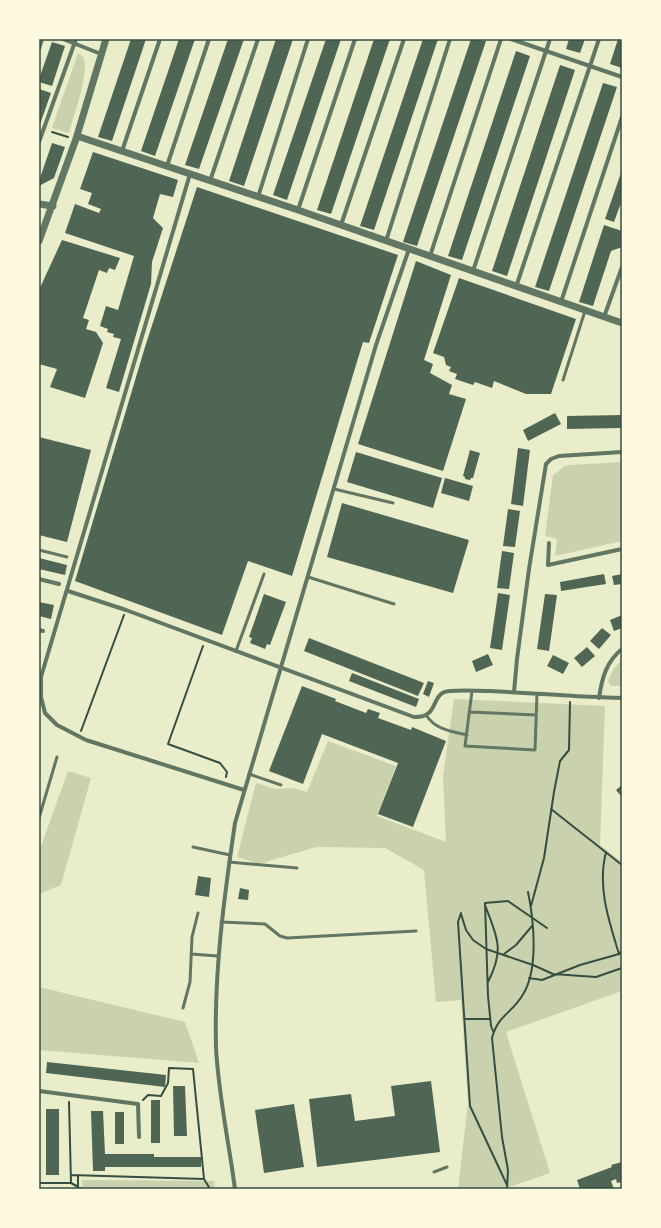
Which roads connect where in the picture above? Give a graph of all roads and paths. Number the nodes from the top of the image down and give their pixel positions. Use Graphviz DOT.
graph roads {
  1 [pos="42,39"];
  2 [pos="63,39"];
  3 [pos="106,39"];
  4 [pos="160,39"];
  5 [pos="209,39"];
  6 [pos="258,39"];
  7 [pos="308,39"];
  8 [pos="355,39"];
  9 [pos="404,39"];
  10 [pos="450,39"];
  11 [pos="501,39"];
  12 [pos="511,39"];
  13 [pos="550,39"];
  14 [pos="600,39"];
  15 [pos="75,41"];
  16 [pos="39,49"];
  17 [pos="545,52"];
  18 [pos="101,54"];
  19 [pos="590,67"];
  20 [pos="622,77"];
  21 [pos="622,118"];
  22 [pos="52,132"];
  23 [pos="77,136"];
  24 [pos="69,137"];
  25 [pos="39,142"];
  26 [pos="122,152"];
  27 [pos="167,166"];
  28 [pos="190,174"];
  29 [pos="210,181"];
  30 [pos="258,197"];
  31 [pos="39,204"];
  32 [pos="53,206"];
  33 [pos="298,210"];
  34 [pos="341,225"];
  35 [pos="39,241"];
  36 [pos="386,241"];
  37 [pos="409,249"];
  38 [pos="429,257"];
  39 [pos="622,267"];
  40 [pos="473,271"];
  41 [pos="516,287"];
  42 [pos="561,302"];
  43 [pos="585,311"];
  44 [pos="604,317"];
  45 [pos="622,323"];
  46 [pos="563,380"];
  47 [pos="622,452"];
  48 [pos="334,489"];
  49 [pos="393,503"];
  50 [pos="548,543"];
  51 [pos="622,549"];
  52 [pos="39,550"];
  53 [pos="67,557"];
  54 [pos="264,574"];
  55 [pos="308,577"];
  56 [pos="39,579"];
  57 [pos="59,584"];
  58 [pos="68,591"];
  59 [pos="394,604"];
  60 [pos="126,610"];
  61 [pos="206,639"];
  62 [pos="622,649"];
  63 [pos="236,651"];
  64 [pos="281,668"];
  65 [pos="472,691"];
  66 [pos="514,692"];
  67 [pos="537,694"];
  68 [pos="570,695"];
  69 [pos="599,698"];
  70 [pos="622,698"];
  71 [pos="469,712"];
  72 [pos="426,715"];
  73 [pos="536,715"];
  74 [pos="467,735"];
  75 [pos="79,737"];
  76 [pos="57,757"];
  77 [pos="249,774"];
  78 [pos="224,783"];
  79 [pos="281,785"];
  80 [pos="244,790"];
  81 [pos="552,809"];
  82 [pos="39,818"];
  83 [pos="193,847"];
  84 [pos="606,852"];
  85 [pos="230,855"];
  86 [pos="229,862"];
  87 [pos="622,865"];
  88 [pos="298,868"];
  89 [pos="528,892"];
  90 [pos="485,903"];
  91 [pos="531,906"];
  92 [pos="198,913"];
  93 [pos="531,917"];
  94 [pos="221,922"];
  95 [pos="532,926"];
  96 [pos="547,928"];
  97 [pos="416,931"];
  98 [pos="486,949"];
  99 [pos="622,950"];
  100 [pos="499,953"];
  101 [pos="191,954"];
  102 [pos="619,954"];
  103 [pos="622,954"];
  104 [pos="503,955"];
  105 [pos="218,956"];
  106 [pos="532,965"];
  107 [pos="622,968"];
  108 [pos="556,974"];
  109 [pos="529,978"];
  110 [pos="487,983"];
  111 [pos="183,1008"];
  112 [pos="490,1018"];
  113 [pos="466,1019"];
  114 [pos="494,1032"];
  115 [pos="39,1091"];
  116 [pos="69,1095"];
  117 [pos="138,1104"];
  118 [pos="139,1137"];
  119 [pos="447,1167"];
  120 [pos="434,1172"];
  121 [pos="71,1175"];
  122 [pos="78,1175"];
  123 [pos="204,1179"];
  124 [pos="71,1182"];
  125 [pos="39,1183"];
  126 [pos="507,1186"];
  127 [pos="78,1188"];
  128 [pos="82,1189"];
  129 [pos="210,1189"];
  130 [pos="235,1189"];
  131 [pos="507,1189"];
  1 -- 16 [label="street"];
  2 -- 15 [label="street"];
  3 -- 18 [label="street"];
  4 -- 26 [label="street"];
  5 -- 27 [label="street"];
  6 -- 29 [label="street"];
  7 -- 30 [label="street"];
  8 -- 33 [label="street"];
  9 -- 34 [label="street"];
  10 -- 36 [label="street"];
  11 -- 38 [label="street"];
  12 -- 17 [label="street"];
  13 -- 17 [label="street"];
  14 -- 19 [label="street"];
  15 -- 18 [label="street"];
  15 -- 25 [label="street"];
  17 -- 19 [label="street"];
  17 -- 40 [label="street"];
  18 -- 23 [label="street"];
  19 -- 20 [label="street"];
  19 -- 41 [label="street"];
  21 -- 42 [label="street"];
  22 -- 24 [label="path"];
  23 -- 26 [label="street"];
  23 -- 32 [label="street"];
  26 -- 27 [label="street"];
  27 -- 28 [label="street"];
  28 -- 29 [label="street"];
  28 -- 58 [label="street"];
  29 -- 30 [label="street"];
  30 -- 33 [label="street"];
  31 -- 32 [label="street"];
  32 -- 35 [label="street"];
  33 -- 34 [label="street"];
  34 -- 36 [label="street"];
  36 -- 37 [label="street"];
  37 -- 38 [label="street"];
  37 -- 48 [label="street"];
  38 -- 40 [label="street"];
  39 -- 44 [label="street"];
  40 -- 41 [label="street"];
  41 -- 42 [label="street"];
  42 -- 43 [label="street"];
  43 -- 44 [label="street"];
  43 -- 46 [label="lane"];
  44 -- 45 [label="street"];
  47 -- 66 [label="street"];
  48 -- 49 [label="lane"];
  48 -- 55 [label="street"];
  50 -- 51 [label="street"];
  52 -- 53 [label="lane"];
  54 -- 63 [label="lane"];
  55 -- 59 [label="lane"];
  55 -- 64 [label="street"];
  56 -- 57 [label="street"];
  58 -- 60 [label="street"];
  58 -- 75 [label="street"];
  60 -- 61 [label="street"];
  60 -- 75 [label="path"];
  61 -- 63 [label="street"];
  61 -- 78 [label="path"];
  62 -- 69 [label="street"];
  63 -- 64 [label="street"];
  64 -- 72 [label="street"];
  64 -- 77 [label="street"];
  65 -- 66 [label="street"];
  65 -- 71 [label="lane"];
  65 -- 72 [label="street"];
  66 -- 67 [label="street"];
  67 -- 68 [label="street"];
  67 -- 73 [label="lane"];
  68 -- 69 [label="street"];
  68 -- 81 [label="path"];
  69 -- 70 [label="street"];
  71 -- 73 [label="lane"];
  71 -- 74 [label="lane"];
  72 -- 74 [label="lane"];
  73 -- 74 [label="lane"];
  75 -- 78 [label="street"];
  76 -- 82 [label="lane"];
  77 -- 79 [label="lane"];
  77 -- 80 [label="street"];
  78 -- 80 [label="street"];
  80 -- 85 [label="street"];
  81 -- 84 [label="path"];
  81 -- 91 [label="path"];
  83 -- 85 [label="lane"];
  84 -- 87 [label="path"];
  84 -- 102 [label="path"];
  85 -- 86 [label="street"];
  86 -- 88 [label="lane"];
  86 -- 94 [label="street"];
  89 -- 91 [label="path"];
  90 -- 93 [label="path"];
  90 -- 98 [label="path"];
  90 -- 100 [label="path"];
  91 -- 93 [label="path"];
  92 -- 101 [label="lane"];
  93 -- 95 [label="path"];
  93 -- 96 [label="path"];
  94 -- 97 [label="lane"];
  94 -- 105 [label="street"];
  95 -- 104 [label="path"];
  95 -- 106 [label="path"];
  98 -- 100 [label="path"];
  98 -- 110 [label="path"];
  98 -- 113 [label="path"];
  99 -- 102 [label="path"];
  100 -- 104 [label="path"];
  100 -- 110 [label="path"];
  101 -- 105 [label="lane"];
  101 -- 111 [label="lane"];
  102 -- 103 [label="path"];
  102 -- 108 [label="path"];
  104 -- 106 [label="path"];
  105 -- 130 [label="street"];
  106 -- 108 [label="path"];
  106 -- 109 [label="path"];
  107 -- 108 [label="path"];
  108 -- 109 [label="path"];
  109 -- 114 [label="path"];
  110 -- 112 [label="path"];
  112 -- 113 [label="path"];
  112 -- 114 [label="path"];
  113 -- 126 [label="path"];
  114 -- 126 [label="path"];
  115 -- 116 [label="street"];
  116 -- 117 [label="street"];
  116 -- 121 [label="path"];
  117 -- 118 [label="street"];
  117 -- 123 [label="path"];
  119 -- 120 [label="lane"];
  121 -- 122 [label="path"];
  121 -- 124 [label="path"];
  122 -- 123 [label="path"];
  122 -- 127 [label="path"];
  123 -- 129 [label="path"];
  124 -- 125 [label="path"];
  124 -- 127 [label="path"];
  126 -- 131 [label="path"];
  127 -- 128 [label="path"];
}
